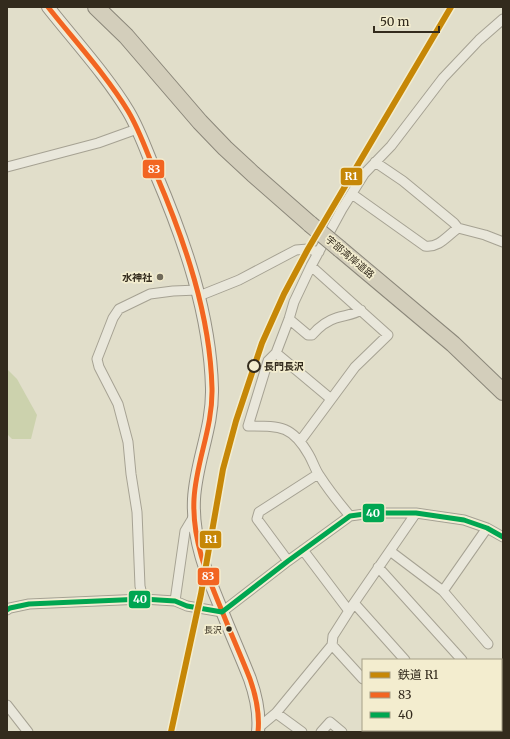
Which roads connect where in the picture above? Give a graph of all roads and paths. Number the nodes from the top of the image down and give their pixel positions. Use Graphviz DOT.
graph roads {
  1 [pos="48,7"];
  2 [pos="96,7"];
  3 [pos="110,7"];
  4 [pos="503,19"];
  5 [pos="152,66"];
  6 [pos="137,129"];
  7 [pos="375,162"];
  8 [pos="7,166"];
  9 [pos="352,194"];
  10 [pos="458,228"];
  11 [pos="503,242"];
  12 [pos="319,252"];
  13 [pos="311,266"];
  14 [pos="198,293"];
  15 [pos="361,310"];
  16 [pos="289,319"];
  17 [pos="276,353"];
  18 [pos="503,392"];
  19 [pos="331,399"];
  20 [pos="301,440"];
  21 [pos="318,474"];
  22 [pos="416,513"];
  23 [pos="194,516"];
  24 [pos="350,516"];
  25 [pos="487,528"];
  26 [pos="503,537"];
  27 [pos="303,550"];
  28 [pos="390,550"];
  29 [pos="288,561"];
  30 [pos="378,567"];
  31 [pos="443,591"];
  32 [pos="143,599"];
  33 [pos="175,601"];
  34 [pos="351,607"];
  35 [pos="7,610"];
  36 [pos="217,611"];
  37 [pos="488,644"];
  38 [pos="332,646"];
  39 [pos="404,659"];
  40 [pos="461,659"];
  41 [pos="362,678"];
  42 [pos="7,705"];
  43 [pos="276,713"];
  44 [pos="258,730"];
  45 [pos="28,732"];
  46 [pos="302,732"];
  47 [pos="321,732"];
  48 [pos="342,732"];
  1 -- 6 [label="street"];
  2 -- 5 [label="highway, 宇部湾岸道路"];
  3 -- 5 [label="highway, 宇部湾岸道路"];
  4 -- 7 [label="street"];
  5 -- 18 [label="highway, 宇部湾岸道路, bridge"];
  6 -- 8 [label="street"];
  6 -- 14 [label="street"];
  7 -- 9 [label="street"];
  7 -- 10 [label="street"];
  9 -- 10 [label="street"];
  9 -- 12 [label="street"];
  10 -- 11 [label="street"];
  12 -- 13 [label="street"];
  12 -- 14 [label="street"];
  13 -- 15 [label="street"];
  13 -- 16 [label="street"];
  14 -- 23 [label="street"];
  14 -- 32 [label="street"];
  15 -- 16 [label="street"];
  15 -- 19 [label="street"];
  16 -- 17 [label="street"];
  17 -- 19 [label="street"];
  17 -- 20 [label="street"];
  19 -- 20 [label="street"];
  20 -- 21 [label="street"];
  21 -- 24 [label="street"];
  21 -- 29 [label="street"];
  22 -- 24 [label="street"];
  22 -- 25 [label="street"];
  22 -- 28 [label="street"];
  23 -- 33 [label="street"];
  23 -- 36 [label="street"];
  24 -- 27 [label="street"];
  25 -- 26 [label="street"];
  25 -- 31 [label="street"];
  27 -- 29 [label="street"];
  27 -- 34 [label="street"];
  28 -- 30 [label="street"];
  28 -- 31 [label="street"];
  29 -- 36 [label="street"];
  30 -- 34 [label="street"];
  30 -- 40 [label="street"];
  31 -- 37 [label="street"];
  32 -- 33 [label="street"];
  32 -- 35 [label="street"];
  33 -- 36 [label="street"];
  34 -- 38 [label="street"];
  34 -- 39 [label="street"];
  36 -- 44 [label="street"];
  38 -- 41 [label="street"];
  38 -- 43 [label="street"];
  42 -- 45 [label="street"];
  43 -- 44 [label="street"];
  43 -- 46 [label="street"];
  47 -- 48 [label="street"];
}
